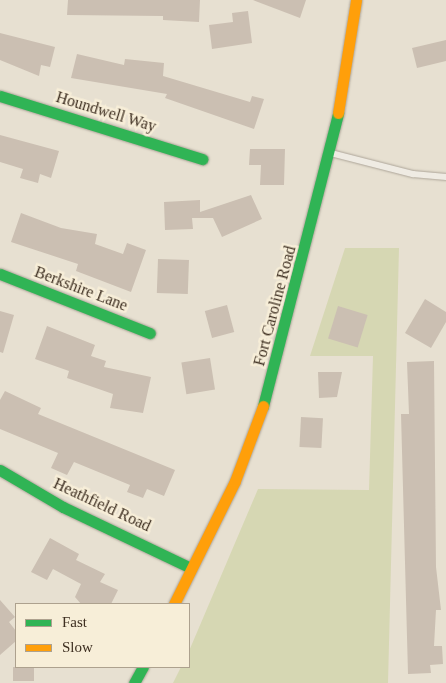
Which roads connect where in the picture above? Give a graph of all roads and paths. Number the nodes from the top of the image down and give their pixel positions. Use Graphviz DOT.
graph roads {
  1 [pos="356,0"];
  2 [pos="0,96"];
  3 [pos="331,153"];
  4 [pos="202,159"];
  5 [pos="446,177"];
  6 [pos="0,274"];
  7 [pos="150,333"];
  8 [pos="0,470"];
  9 [pos="191,568"];
  10 [pos="174,603"];
  11 [pos="142,668"];
  12 [pos="134,683"];
  1 -- 3 [label="street, Fort Caroline Road"];
  2 -- 4 [label="street, Houndwell Way"];
  3 -- 5 [label="lane"];
  3 -- 9 [label="street, Fort Caroline Road"];
  6 -- 7 [label="street, Berkshire Lane"];
  8 -- 9 [label="street, Heathfield Road"];
  9 -- 10 [label="street, Fort Caroline Road"];
  11 -- 12 [label="street"];
}
